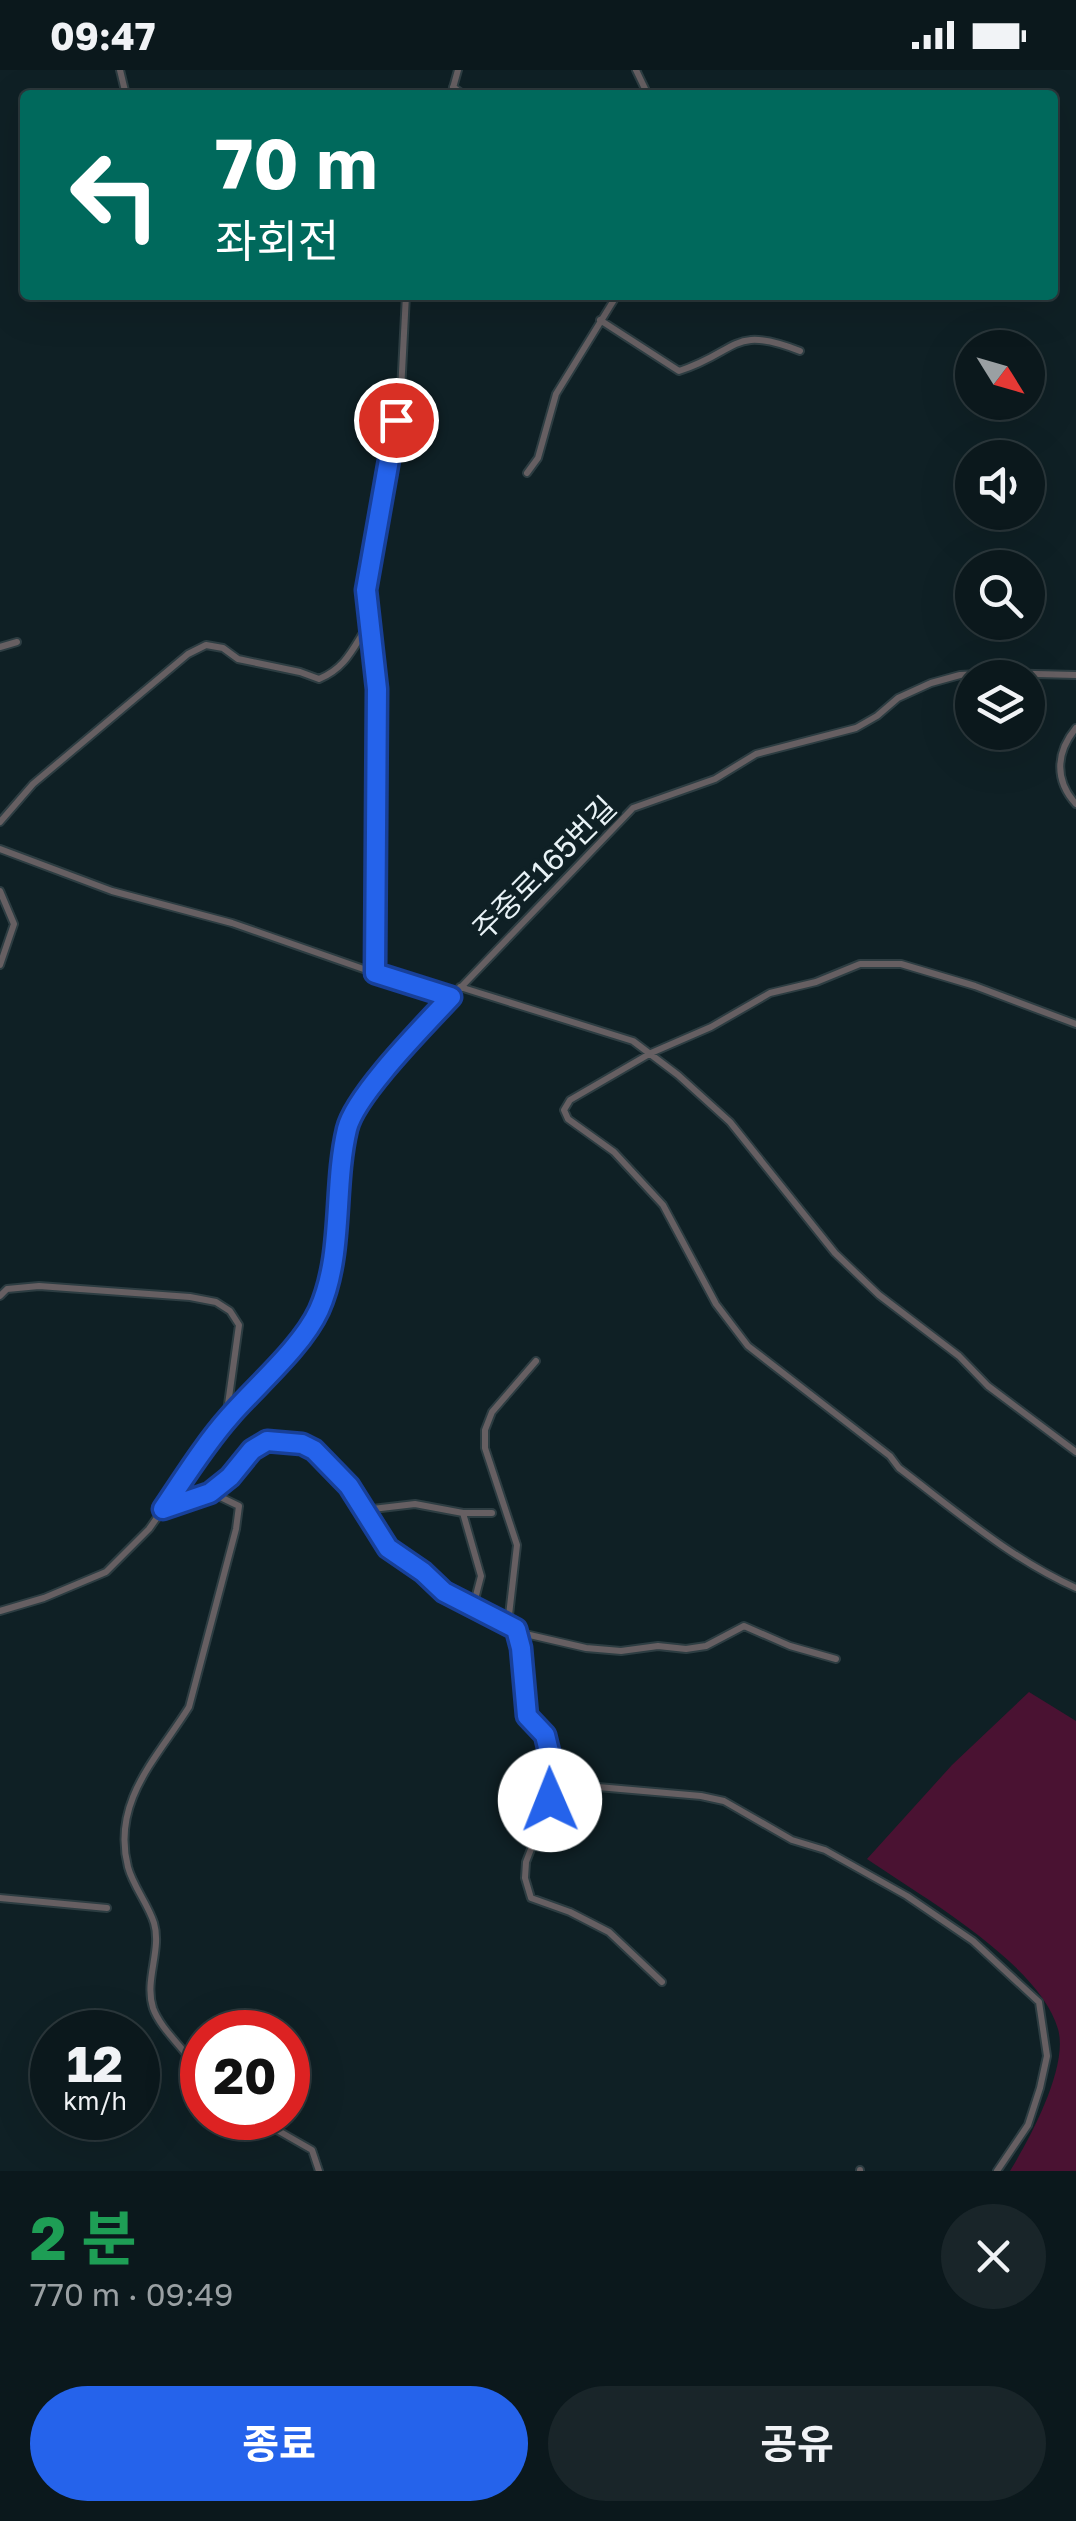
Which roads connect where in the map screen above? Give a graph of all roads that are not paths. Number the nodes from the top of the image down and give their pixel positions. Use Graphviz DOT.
graph roads {
  1 [pos="406,300"];
  2 [pos="613,300"];
  3 [pos="600,320"];
  4 [pos="800,351"];
  5 [pos="526,473"];
  6 [pos="368,624"];
  7 [pos="18,642"];
  8 [pos="0,646"];
  9 [pos="1076,675"];
  10 [pos="1076,728"];
  11 [pos="1076,804"];
  12 [pos="0,822"];
  13 [pos="0,849"];
  14 [pos="0,891"];
  15 [pos="0,966"];
  16 [pos="375,973"];
  17 [pos="460,987"];
  18 [pos="451,997"];
  19 [pos="1076,1024"];
  20 [pos="652,1053"];
  21 [pos="0,1296"];
  22 [pos="536,1361"];
  23 [pos="226,1420"];
  24 [pos="1076,1452"];
  25 [pos="210,1493"];
  26 [pos="163,1509"];
  27 [pos="364,1510"];
  28 [pos="463,1513"];
  29 [pos="492,1513"];
  30 [pos="1076,1588"];
  31 [pos="474,1607"];
  32 [pos="0,1611"];
  33 [pos="512,1627"];
  34 [pos="836,1659"];
  35 [pos="552,1783"];
  36 [pos="0,1898"];
  37 [pos="108,1908"];
  38 [pos="662,1982"];
  39 [pos="180,2046"];
  40 [pos="294,2140"];
  41 [pos="319,2171"];
  42 [pos="996,2171"];
  1 -- 6 [label="lane"];
  2 -- 3 [label="lane"];
  3 -- 4 [label="lane"];
  3 -- 5 [label="lane"];
  6 -- 12 [label="lane"];
  6 -- 16 [label="lane"];
  7 -- 8 [label="lane"];
  9 -- 17 [label="lane, 주중로165번길"];
  10 -- 11 [label="lane"];
  13 -- 16 [label="lane"];
  14 -- 15 [label="lane"];
  16 -- 18 [label="lane"];
  17 -- 18 [label="lane, 주중로165번길"];
  17 -- 20 [label="lane"];
  18 -- 23 [label="lane, 주중로165번길"];
  19 -- 20 [label="lane"];
  20 -- 24 [label="lane"];
  20 -- 30 [label="lane"];
  21 -- 23 [label="lane"];
  22 -- 33 [label="lane"];
  23 -- 26 [label="lane, 주중로165번길"];
  25 -- 26 [label="lane"];
  25 -- 27 [label="lane"];
  25 -- 39 [label="lane"];
  26 -- 32 [label="lane, 주중로165번길"];
  27 -- 28 [label="lane"];
  27 -- 31 [label="lane"];
  28 -- 29 [label="lane"];
  28 -- 31 [label="lane"];
  31 -- 33 [label="lane"];
  33 -- 34 [label="lane"];
  33 -- 35 [label="lane"];
  35 -- 38 [label="lane"];
  35 -- 42 [label="lane"];
  36 -- 37 [label="lane"];
  40 -- 41 [label="lane"];
}
